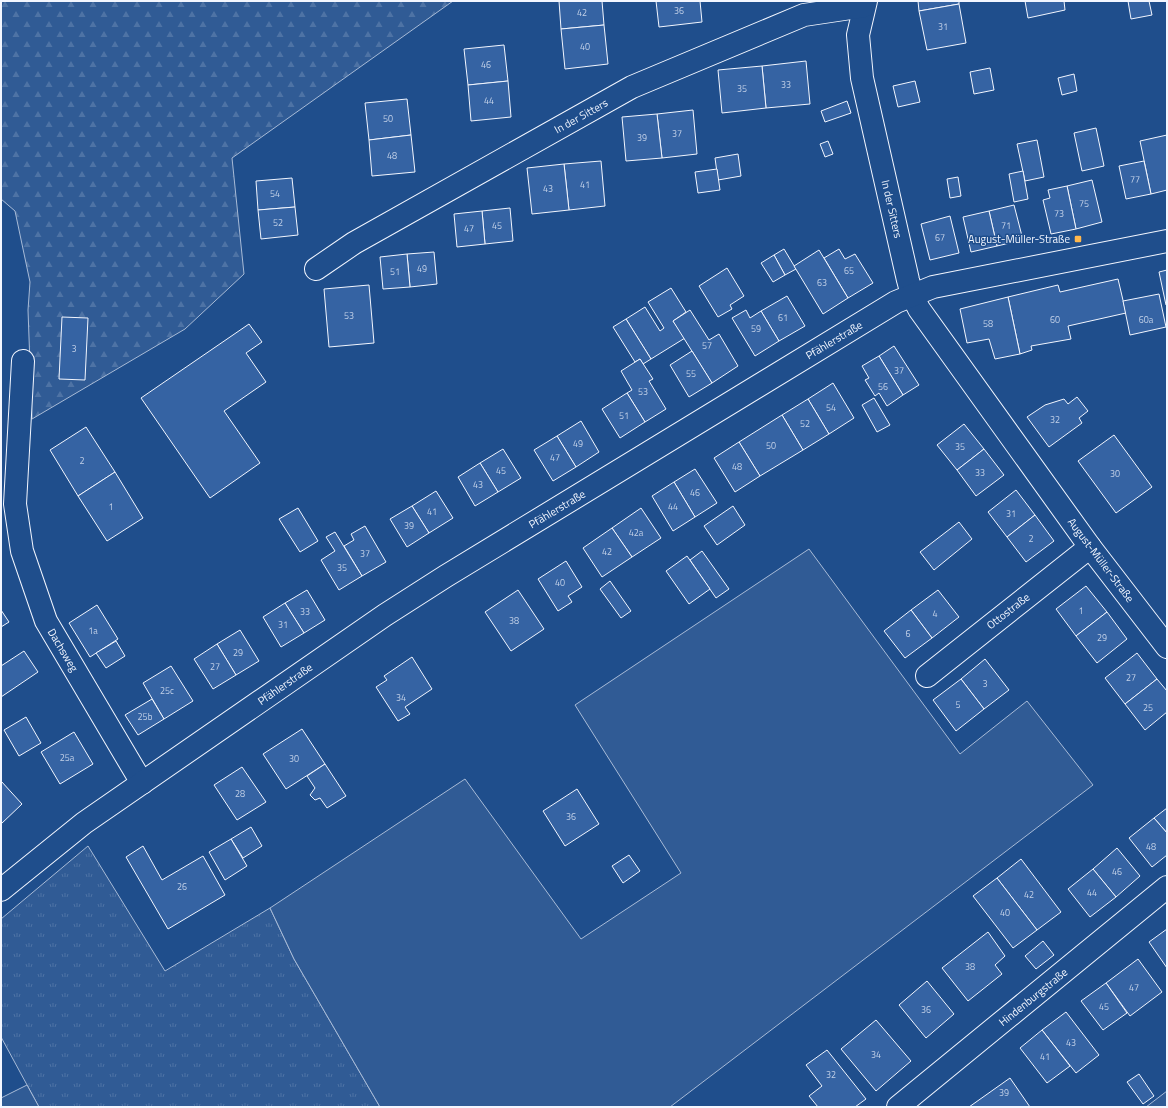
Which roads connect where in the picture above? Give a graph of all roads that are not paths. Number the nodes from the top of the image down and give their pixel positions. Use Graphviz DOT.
graph roads {
  1 [pos="865,3"];
  2 [pos="1167,241"];
  3 [pos="316,269"];
  4 [pos="912,294"];
  5 [pos="23,361"];
  6 [pos="8,508"];
  7 [pos="1090,547"];
  8 [pos="1167,647"];
  9 [pos="927,676"];
  10 [pos="142,783"];
  11 [pos="1167,887"];
  12 [pos="1,890"];
  13 [pos="898,1107"];
  1 -- 3 [label="street, In der Sitters"];
  1 -- 4 [label="street, In der Sitters"];
  2 -- 4 [label="street, Pfählerstraße"];
  4 -- 7 [label="street, August-Müller-Straße"];
  4 -- 10 [label="street, Pfählerstraße"];
  5 -- 6 [label="street, Dachsweg"];
  6 -- 10 [label="street, Dachsweg"];
  7 -- 8 [label="street, August-Müller-Straße"];
  7 -- 9 [label="street, Ottostraße"];
  10 -- 12 [label="street, Pfählerstraße"];
  11 -- 13 [label="street, Hindenburgstraße"];
}
